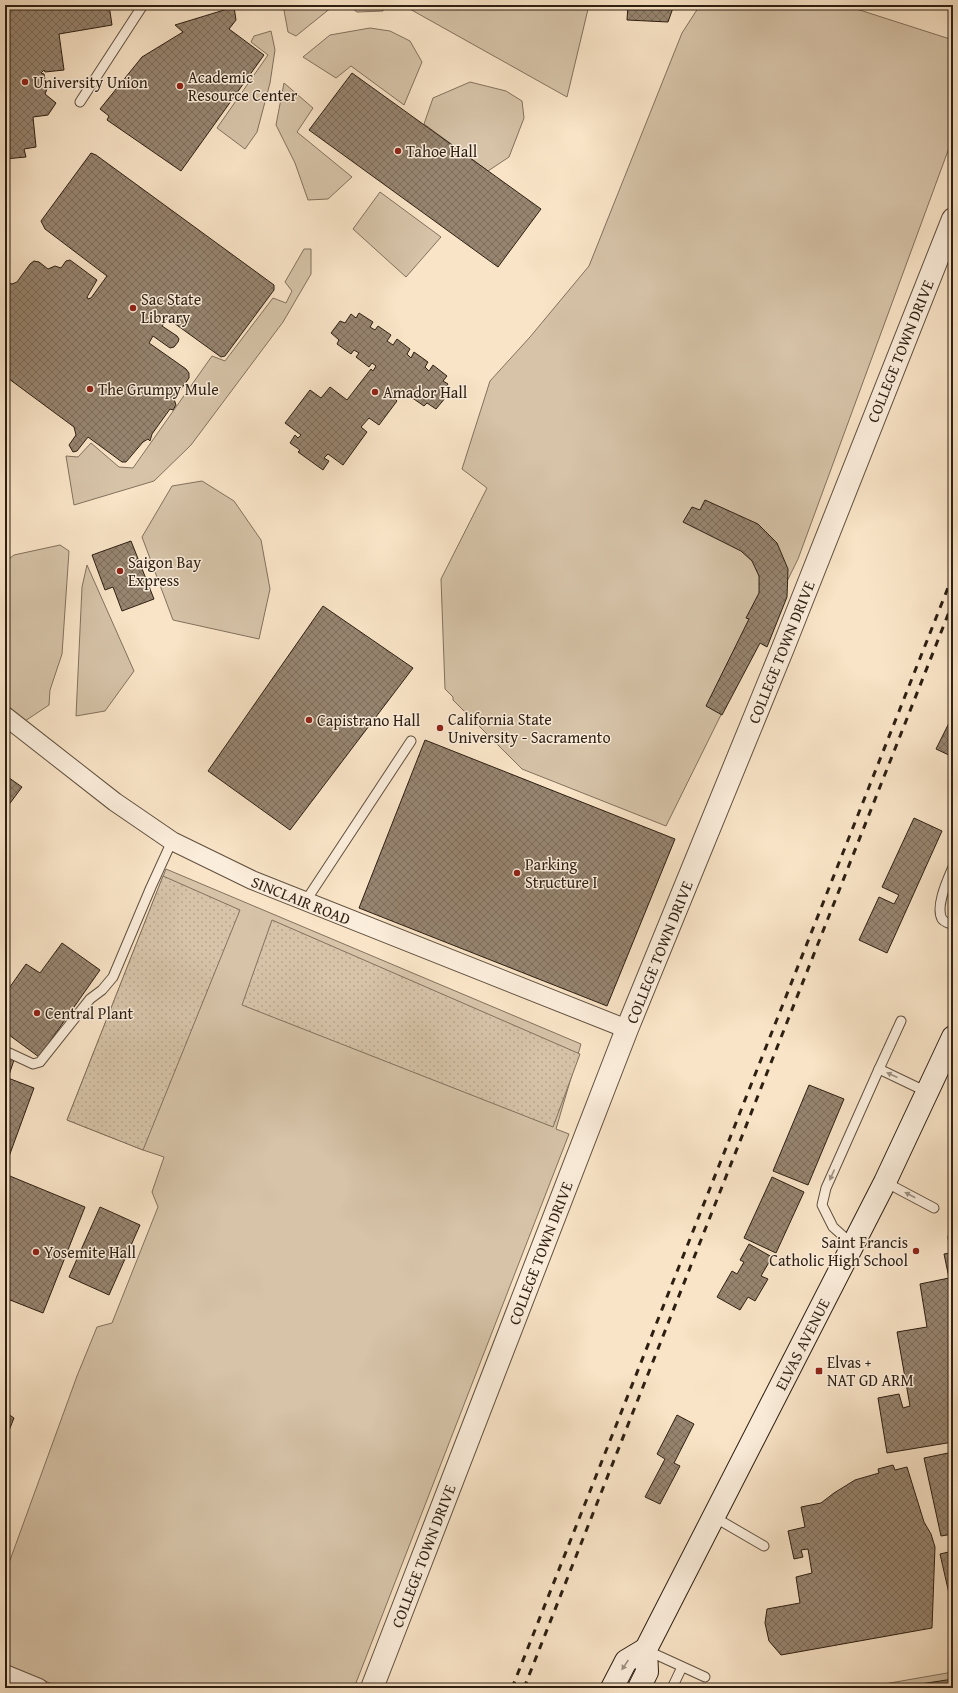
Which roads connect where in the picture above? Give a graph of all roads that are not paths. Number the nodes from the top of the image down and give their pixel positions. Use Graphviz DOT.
graph roads {
  1 [pos="143,5"];
  2 [pos="80,102"];
  3 [pos="953,219"];
  4 [pos="5,716"];
  5 [pos="411,741"];
  6 [pos="172,841"];
  7 [pos="953,867"];
  8 [pos="305,902"];
  9 [pos="953,925"];
  10 [pos="901,1021"];
  11 [pos="627,1029"];
  12 [pos="953,1036"];
  13 [pos="5,1052"];
  14 [pos="879,1069"];
  15 [pos="927,1092"];
  16 [pos="885,1182"];
  17 [pos="934,1208"];
  18 [pos="853,1245"];
  19 [pos="713,1516"];
  20 [pos="764,1546"];
  21 [pos="646,1649"];
  22 [pos="682,1667"];
  23 [pos="5,1674"];
  24 [pos="705,1677"];
  25 [pos="39,1688"];
  26 [pos="372,1688"];
  27 [pos="612,1688"];
  28 [pos="639,1688"];
  29 [pos="672,1688"];
  1 -- 2 [label="lane"];
  3 -- 11 [label="street, COLLEGE TOWN DRIVE"];
  4 -- 6 [label="street, SINCLAIR ROAD"];
  5 -- 8 [label="lane"];
  6 -- 8 [label="street, SINCLAIR ROAD"];
  6 -- 13 [label="lane"];
  7 -- 9 [label="lane"];
  8 -- 11 [label="street, SINCLAIR ROAD"];
  10 -- 14 [label="lane"];
  11 -- 26 [label="street, COLLEGE TOWN DRIVE"];
  12 -- 15 [label="street, ELVAS AVENUE"];
  15 -- 14 [label="lane, one-way"];
  14 -- 18 [label="lane, one-way"];
  15 -- 16 [label="street, ELVAS AVENUE"];
  17 -- 16 [label="lane, one-way"];
  16 -- 18 [label="street, ELVAS AVENUE"];
  18 -- 19 [label="street, ELVAS AVENUE"];
  19 -- 20 [label="lane"];
  19 -- 21 [label="street, ELVAS AVENUE"];
  21 -- 22 [label="lane"];
  21 -- 27 [label="street, one-way"];
  21 -- 28 [label="street, ELVAS AVENUE"];
  22 -- 24 [label="lane"];
  22 -- 29 [label="lane"];
  23 -- 25 [label="street"];
}
